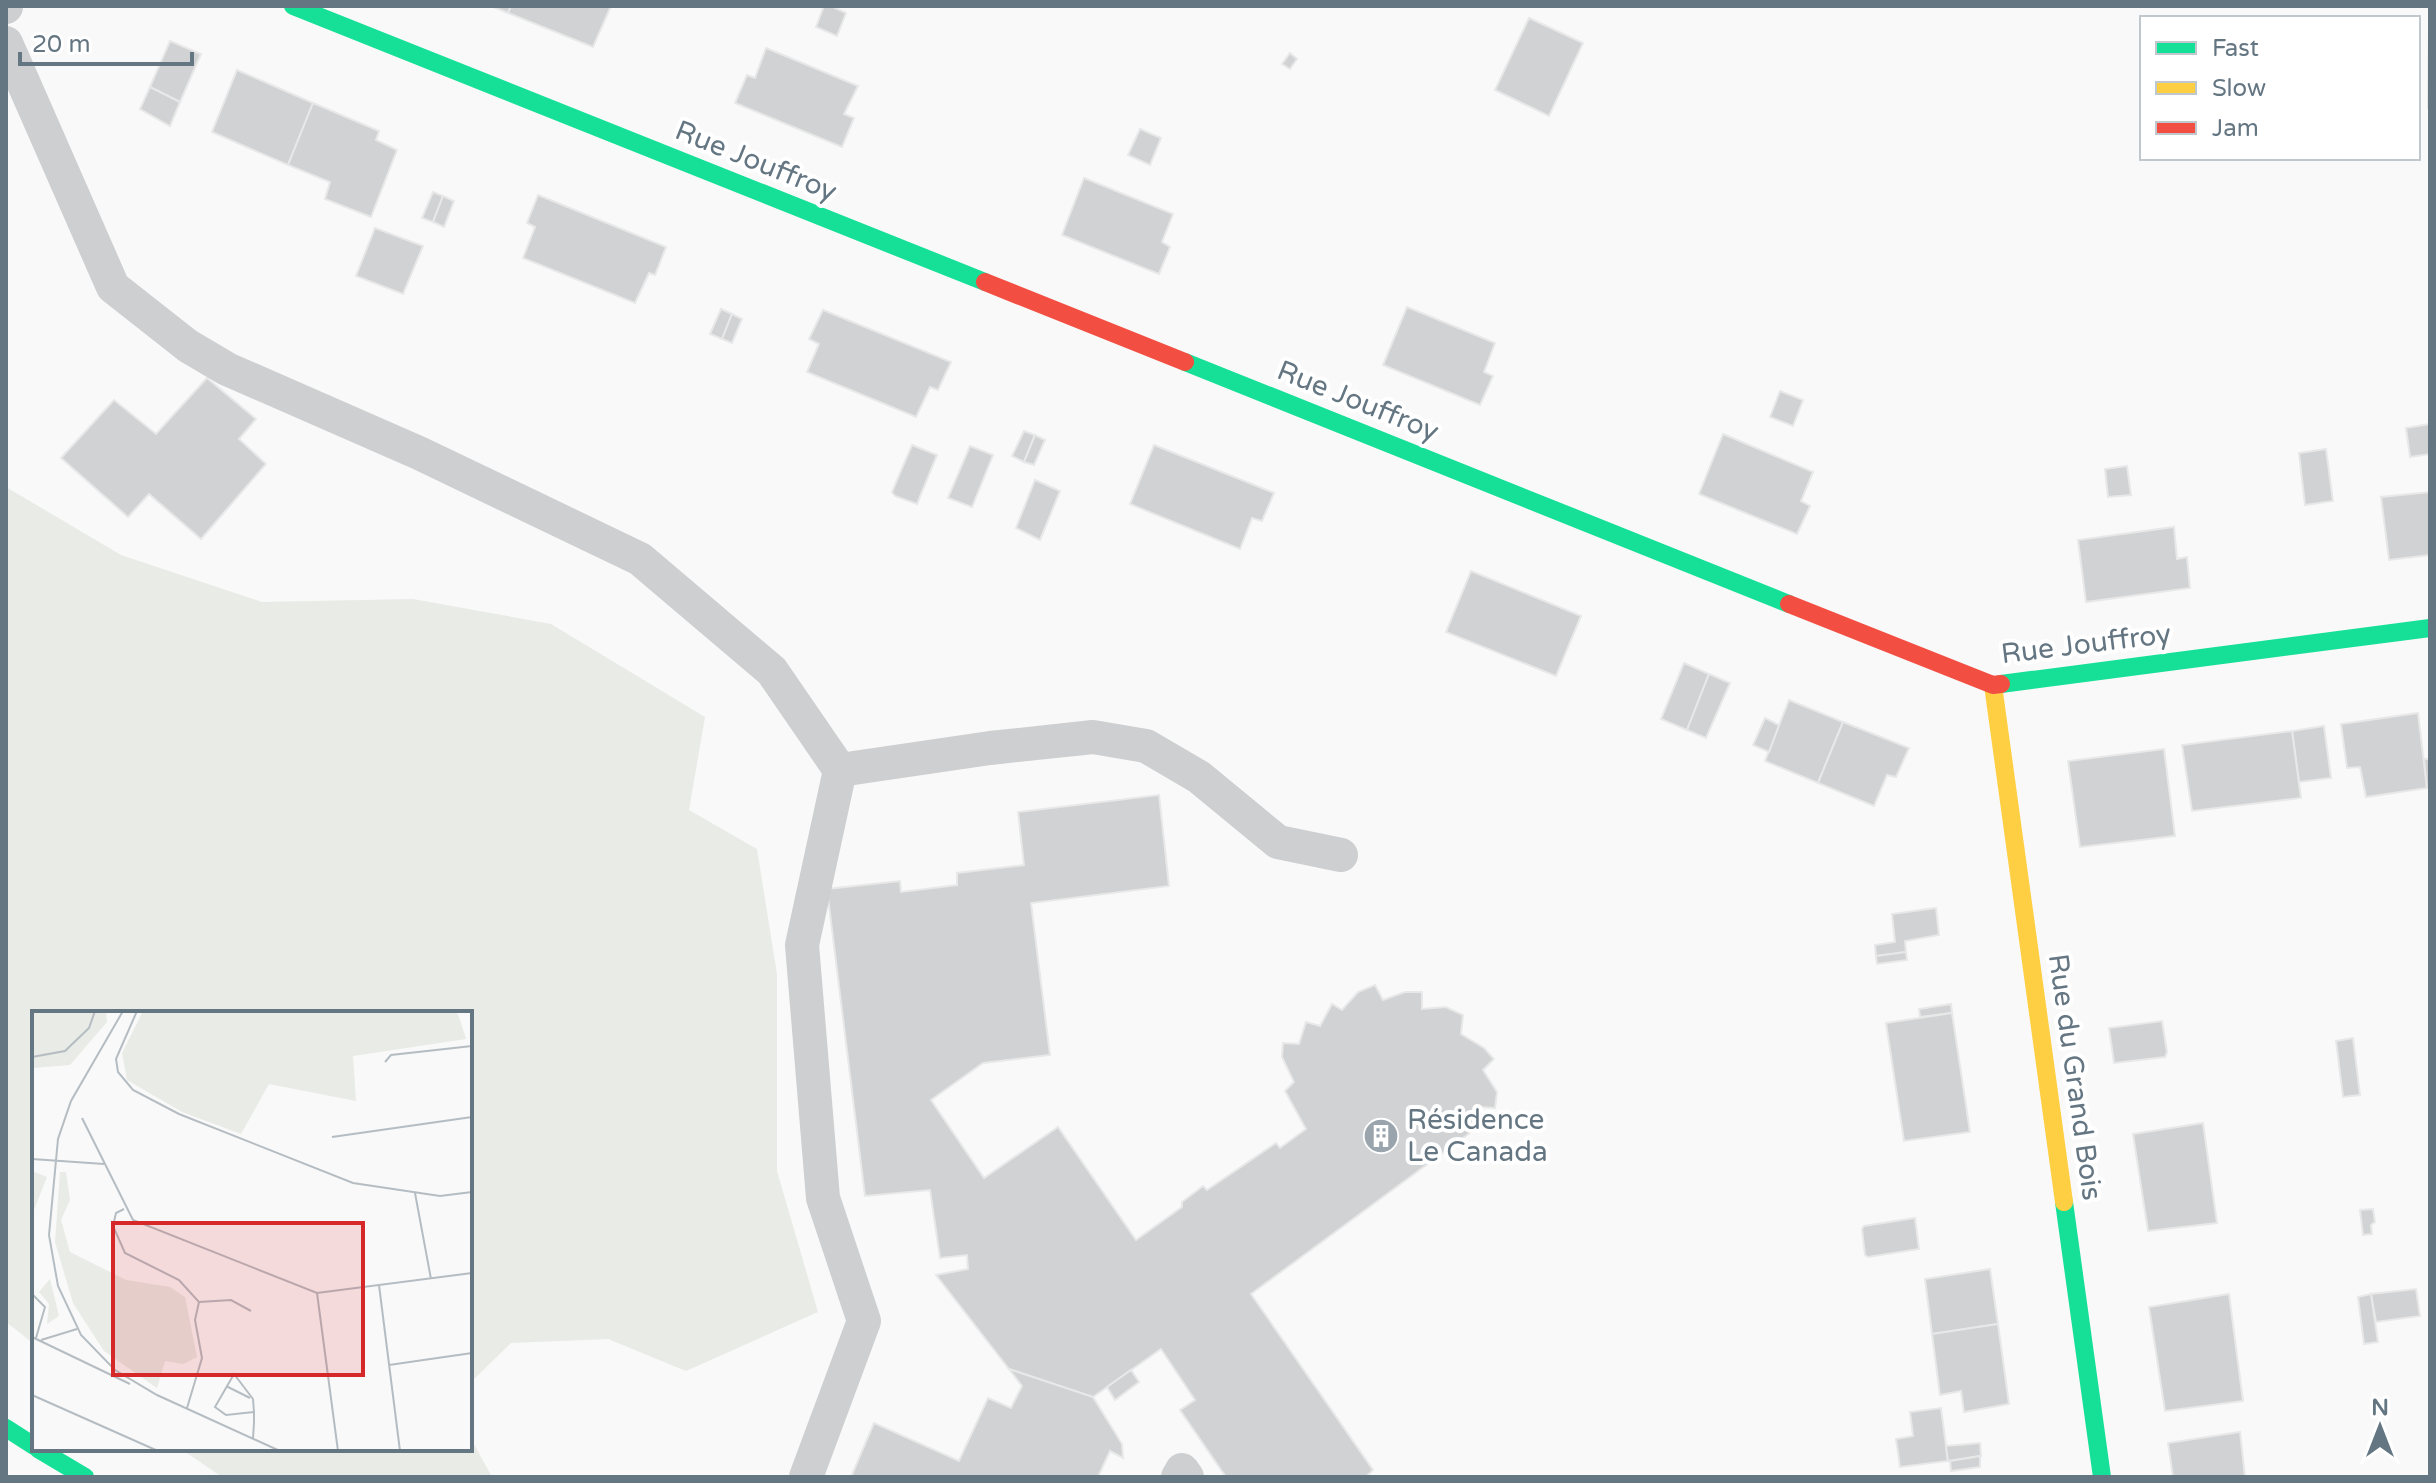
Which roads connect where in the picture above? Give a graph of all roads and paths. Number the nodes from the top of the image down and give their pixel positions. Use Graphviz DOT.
graph roads {
  1 [pos="293,6"];
  2 [pos="6,43"];
  3 [pos="2430,628"];
  4 [pos="1993,685"];
  5 [pos="840,770"];
  6 [pos="1341,855"];
  7 [pos="6,1428"];
  8 [pos="32,1445"];
  9 [pos="41,1451"];
  10 [pos="85,1477"];
  11 [pos="806,1477"];
  12 [pos="1178,1477"];
  13 [pos="1187,1477"];
  14 [pos="2102,1477"];
  1 -- 4 [label="street, Rue Jouffroy"];
  2 -- 5 [label="lane"];
  3 -- 4 [label="street, Rue Jouffroy"];
  4 -- 14 [label="street, Rue du Grand Bois"];
  5 -- 6 [label="lane"];
  5 -- 11 [label="lane"];
  7 -- 8 [label="street"];
  9 -- 10 [label="street"];
  12 -- 13 [label="lane"];
}
